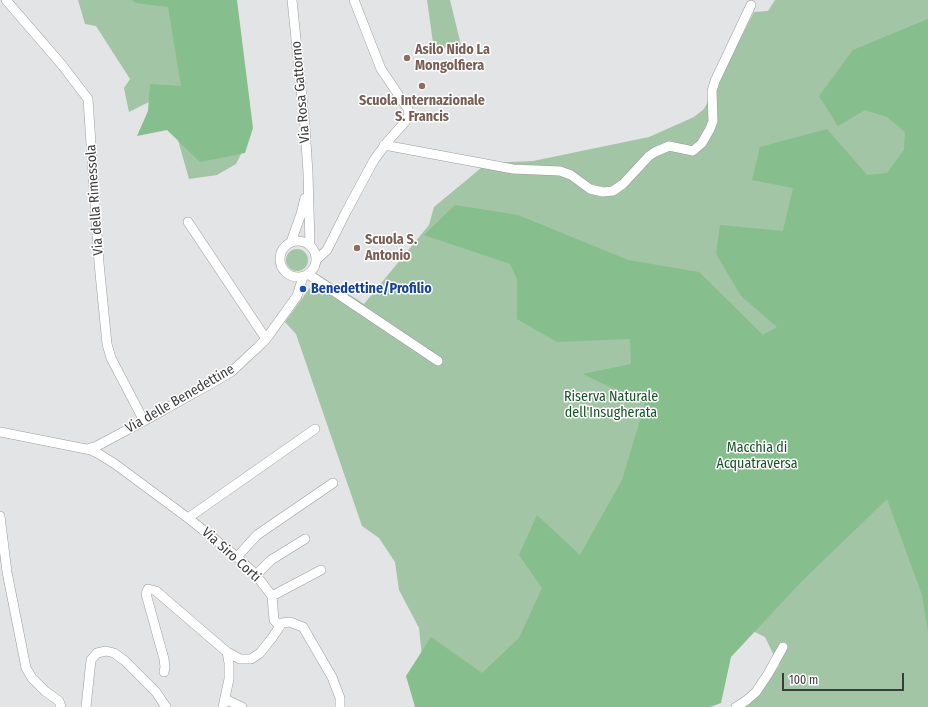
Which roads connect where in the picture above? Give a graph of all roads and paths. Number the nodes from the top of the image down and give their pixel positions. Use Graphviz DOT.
graph roads {
  1 [pos="6,0"];
  2 [pos="292,0"];
  3 [pos="354,0"];
  4 [pos="752,5"];
  5 [pos="384,145"];
  6 [pos="308,184"];
  7 [pos="188,222"];
  8 [pos="291,242"];
  9 [pos="310,245"];
  10 [pos="316,260"];
  11 [pos="305,276"];
  12 [pos="266,339"];
  13 [pos="438,361"];
  14 [pos="144,421"];
  15 [pos="315,429"];
  16 [pos="0,432"];
  17 [pos="85,449"];
  18 [pos="334,483"];
  19 [pos="0,516"];
  20 [pos="188,518"];
  21 [pos="305,539"];
  22 [pos="237,557"];
  23 [pos="321,570"];
  24 [pos="256,575"];
  25 [pos="272,596"];
  26 [pos="280,626"];
  27 [pos="783,648"];
  28 [pos="226,652"];
  29 [pos="164,672"];
  30 [pos="224,703"];
  31 [pos="61,707"];
  32 [pos="86,707"];
  33 [pos="166,707"];
  34 [pos="242,707"];
  35 [pos="340,707"];
  36 [pos="736,707"];
  1 -- 14 [label="street, Via della Rimessola"];
  2 -- 6 [label="street, Via Rosa Gattorno"];
  3 -- 5 [label="street"];
  4 -- 5 [label="street"];
  5 -- 10 [label="street"];
  6 -- 8 [label="street, Via Rosa Gattorno"];
  6 -- 9 [label="street, Via Rosa Gattorno"];
  7 -- 12 [label="street"];
  8 -- 9 [label="street"];
  8 -- 11 [label="street"];
  9 -- 10 [label="street"];
  10 -- 11 [label="street"];
  11 -- 12 [label="street, Via delle Benedettine"];
  11 -- 13 [label="street"];
  12 -- 14 [label="street, Via delle Benedettine"];
  14 -- 17 [label="street, Via delle Benedettine"];
  15 -- 20 [label="street"];
  16 -- 17 [label="street, Via Siro Corti"];
  17 -- 20 [label="street, Via Siro Corti"];
  18 -- 22 [label="street"];
  19 -- 31 [label="street"];
  20 -- 22 [label="street, Via Siro Corti"];
  21 -- 24 [label="street"];
  22 -- 24 [label="street, Via Siro Corti"];
  23 -- 25 [label="street"];
  24 -- 25 [label="street, Via Siro Corti"];
  25 -- 26 [label="street, Via Siro Corti"];
  26 -- 28 [label="street"];
  26 -- 35 [label="street"];
  27 -- 36 [label="street"];
  28 -- 29 [label="street"];
  28 -- 30 [label="street"];
  30 -- 34 [label="street"];
  32 -- 33 [label="street"];
}
